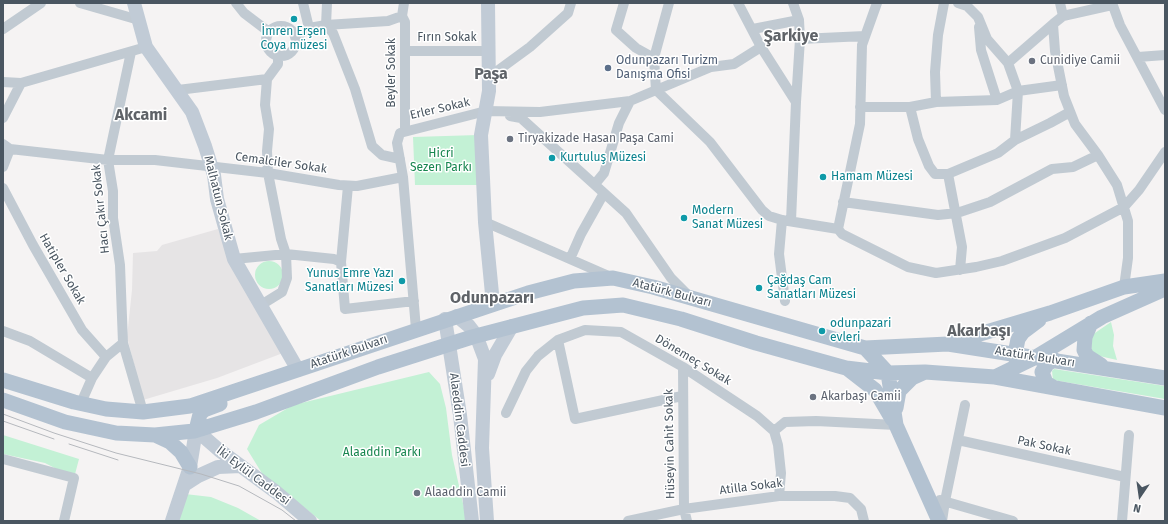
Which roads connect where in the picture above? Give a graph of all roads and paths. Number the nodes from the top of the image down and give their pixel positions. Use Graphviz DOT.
graph roads {
  1 [pos="41,3"];
  2 [pos="80,3"];
  3 [pos="134,3"];
  4 [pos="236,3"];
  5 [pos="303,3"];
  6 [pos="327,3"];
  7 [pos="404,3"];
  8 [pos="488,3"];
  9 [pos="571,3"];
  10 [pos="669,3"];
  11 [pos="738,3"];
  12 [pos="793,3"];
  13 [pos="877,3"];
  14 [pos="944,3"];
  15 [pos="958,3"];
  16 [pos="1060,3"];
  17 [pos="621,4"];
  18 [pos="1112,4"];
  19 [pos="402,16"];
  20 [pos="978,16"];
  21 [pos="1063,16"];
  22 [pos="139,20"];
  23 [pos="799,20"];
  24 [pos="1053,24"];
  25 [pos="326,25"];
  26 [pos="309,28"];
  27 [pos="3,29"];
  28 [pos="753,29"];
  29 [pos="268,32"];
  30 [pos="865,36"];
  31 [pos="295,37"];
  32 [pos="800,39"];
  33 [pos="146,47"];
  34 [pos="761,47"];
  35 [pos="405,51"];
  36 [pos="489,51"];
  37 [pos="131,52"];
  38 [pos="278,55"];
  39 [pos="1165,55"];
  40 [pos="1138,57"];
  41 [pos="654,58"];
  42 [pos="1008,63"];
  43 [pos="489,77"];
  44 [pos="267,79"];
  45 [pos="3,81"];
  46 [pos="21,83"];
  47 [pos="1062,85"];
  48 [pos="178,90"];
  49 [pos="656,90"];
  50 [pos="1018,91"];
  51 [pos="997,100"];
  52 [pos="630,101"];
  53 [pos="796,102"];
  54 [pos="936,102"];
  55 [pos="860,107"];
  56 [pos="910,107"];
  57 [pos="1165,110"];
  58 [pos="486,111"];
  59 [pos="1070,112"];
  60 [pos="3,118"];
  61 [pos="403,131"];
  62 [pos="1015,140"];
  63 [pos="7,147"];
  64 [pos="1165,152"];
  65 [pos="1098,155"];
  66 [pos="400,159"];
  67 [pos="108,160"];
  68 [pos="212,166"];
  69 [pos="3,167"];
  70 [pos="268,173"];
  71 [pos="948,174"];
  72 [pos="403,178"];
  73 [pos="595,184"];
  74 [pos="348,186"];
  75 [pos="3,188"];
  76 [pos="604,193"];
  77 [pos="843,202"];
  78 [pos="1124,207"];
  79 [pos="957,213"];
  80 [pos="786,221"];
  81 [pos="484,222"];
  82 [pos="838,229"];
  83 [pos="286,254"];
  84 [pos="234,259"];
  85 [pos="570,259"];
  86 [pos="341,262"];
  87 [pos="960,270"];
  88 [pos="613,278"];
  89 [pos="1165,281"];
  90 [pos="1124,287"];
  91 [pos="1165,289"];
  92 [pos="691,299"];
  93 [pos="414,301"];
  94 [pos="784,302"];
  95 [pos="493,304"];
  96 [pos="261,305"];
  97 [pos="1050,313"];
  98 [pos="451,317"];
  99 [pos="1091,323"];
  100 [pos="512,326"];
  101 [pos="416,329"];
  102 [pos="3,331"];
  103 [pos="476,335"];
  104 [pos="558,340"];
  105 [pos="124,343"];
  106 [pos="449,344"];
  107 [pos="948,344"];
  108 [pos="865,348"];
  109 [pos="1036,356"];
  110 [pos="106,357"];
  111 [pos="1016,360"];
  112 [pos="1055,360"];
  113 [pos="682,367"];
  114 [pos="846,368"];
  115 [pos="1110,368"];
  116 [pos="298,370"];
  117 [pos="925,372"];
  118 [pos="888,373"];
  119 [pos="995,377"];
  120 [pos="92,378"];
  121 [pos="1165,378"];
  122 [pos="3,380"];
  123 [pos="485,381"];
  124 [pos="262,382"];
  125 [pos="1031,383"];
  126 [pos="1053,387"];
  127 [pos="682,396"];
  128 [pos="3,400"];
  129 [pos="80,403"];
  130 [pos="965,405"];
  131 [pos="190,406"];
  132 [pos="1165,408"];
  133 [pos="143,412"];
  134 [pos="506,413"];
  135 [pos="896,425"];
  136 [pos="196,426"];
  137 [pos="774,431"];
  138 [pos="155,435"];
  139 [pos="1129,435"];
  140 [pos="958,440"];
  141 [pos="3,459"];
  142 [pos="241,466"];
  143 [pos="190,467"];
  144 [pos="1125,477"];
  145 [pos="184,485"];
  146 [pos="779,496"];
  147 [pos="938,500"];
  148 [pos="684,509"];
  149 [pos="64,521"];
  150 [pos="172,521"];
  151 [pos="310,521"];
  152 [pos="472,521"];
  153 [pos="487,521"];
  154 [pos="628,521"];
  155 [pos="687,521"];
  156 [pos="864,521"];
  157 [pos="941,521"];
  158 [pos="1013,521"];
  159 [pos="1122,521"];
  1 -- 27 [label="street"];
  2 -- 22 [label="street"];
  3 -- 22 [label="main road, Malhatun Sokak"];
  4 -- 29 [label="street"];
  5 -- 26 [label="street"];
  6 -- 25 [label="street"];
  7 -- 19 [label="street, Beyler Sokak"];
  8 -- 36 [label="main road"];
  9 -- 43 [label="street"];
  10 -- 41 [label="street"];
  11 -- 28 [label="street"];
  12 -- 23 [label="street"];
  13 -- 30 [label="street"];
  14 -- 54 [label="street"];
  15 -- 20 [label="street"];
  16 -- 21 [label="street"];
  17 -- 41 [label="street"];
  18 -- 21 [label="street"];
  18 -- 40 [label="street"];
  19 -- 25 [label="street"];
  19 -- 35 [label="street, Beyler Sokak"];
  20 -- 42 [label="street"];
  20 -- 51 [label="street"];
  21 -- 24 [label="street"];
  22 -- 33 [label="main road, Malhatun Sokak"];
  23 -- 28 [label="street"];
  23 -- 32 [label="street"];
  24 -- 42 [label="street"];
  24 -- 47 [label="street"];
  25 -- 26 [label="street"];
  25 -- 66 [label="street"];
  26 -- 31 [label="street"];
  28 -- 34 [label="street"];
  29 -- 31 [label="street"];
  29 -- 38 [label="street"];
  30 -- 32 [label="street"];
  30 -- 55 [label="street"];
  31 -- 38 [label="street"];
  32 -- 53 [label="street"];
  33 -- 37 [label="street"];
  33 -- 48 [label="main road, Malhatun Sokak"];
  34 -- 49 [label="street"];
  34 -- 53 [label="street"];
  35 -- 36 [label="street, Fırın Sokak"];
  35 -- 61 [label="street, Beyler Sokak"];
  36 -- 43 [label="main road"];
  37 -- 46 [label="street"];
  37 -- 67 [label="street, Hacı Çakır Sokak"];
  38 -- 44 [label="street"];
  39 -- 40 [label="street"];
  40 -- 57 [label="street"];
  41 -- 49 [label="street"];
  42 -- 50 [label="street"];
  43 -- 58 [label="main road"];
  44 -- 48 [label="street"];
  44 -- 70 [label="street"];
  45 -- 46 [label="street"];
  46 -- 60 [label="street"];
  47 -- 50 [label="street"];
  47 -- 59 [label="street"];
  48 -- 68 [label="main road, Malhatun Sokak"];
  49 -- 52 [label="street"];
  49 -- 80 [label="street"];
  50 -- 51 [label="street"];
  50 -- 62 [label="street"];
  51 -- 54 [label="street"];
  52 -- 58 [label="street"];
  52 -- 73 [label="street"];
  53 -- 80 [label="street"];
  54 -- 56 [label="street"];
  55 -- 56 [label="street"];
  55 -- 77 [label="street"];
  56 -- 71 [label="street"];
  58 -- 61 [label="street, Erler Sokak"];
  58 -- 73 [label="street"];
  58 -- 81 [label="main road"];
  59 -- 62 [label="street"];
  59 -- 65 [label="street"];
  61 -- 66 [label="street, Beyler Sokak"];
  62 -- 71 [label="street"];
  63 -- 67 [label="street, Cemalciler Sokak"];
  63 -- 69 [label="street"];
  64 -- 78 [label="street"];
  65 -- 78 [label="street"];
  65 -- 79 [label="street"];
  66 -- 72 [label="street, Beyler Sokak"];
  67 -- 68 [label="street, Cemalciler Sokak"];
  67 -- 105 [label="street, Hacı Çakır Sokak"];
  68 -- 70 [label="street, Cemalciler Sokak"];
  68 -- 84 [label="main road, Malhatun Sokak"];
  70 -- 74 [label="street, Cemalciler Sokak"];
  70 -- 83 [label="street"];
  71 -- 79 [label="street"];
  72 -- 74 [label="street, Cemalciler Sokak"];
  72 -- 93 [label="street, Beyler Sokak"];
  73 -- 76 [label="street"];
  74 -- 86 [label="street"];
  75 -- 110 [label="street, Hatipler Sokak"];
  76 -- 85 [label="street"];
  76 -- 92 [label="street"];
  77 -- 79 [label="street"];
  77 -- 82 [label="street"];
  78 -- 87 [label="street"];
  78 -- 90 [label="street"];
  79 -- 87 [label="street"];
  80 -- 82 [label="street"];
  80 -- 94 [label="street"];
  81 -- 85 [label="street"];
  81 -- 95 [label="main road"];
  82 -- 87 [label="street"];
  83 -- 84 [label="street"];
  83 -- 86 [label="street"];
  83 -- 96 [label="street"];
  84 -- 96 [label="main road, Malhatun Sokak"];
  85 -- 88 [label="street"];
  86 -- 93 [label="street"];
  88 -- 92 [label="main road, Atatürk Bulvarı"];
  88 -- 95 [label="main road, Atatürk Bulvarı"];
  89 -- 90 [label="main road"];
  90 -- 97 [label="main road"];
  91 -- 99 [label="main road"];
  92 -- 108 [label="main road, Atatürk Bulvarı"];
  93 -- 101 [label="street, Beyler Sokak"];
  95 -- 98 [label="main road, Atatürk Bulvarı"];
  96 -- 116 [label="main road, Malhatun Sokak"];
  97 -- 107 [label="main road"];
  97 -- 111 [label="main road"];
  98 -- 101 [label="main road, Atatürk Bulvarı"];
  98 -- 103 [label="main road"];
  98 -- 106 [label="main road, Alaeddin Caddesi"];
  99 -- 109 [label="main road"];
  99 -- 115 [label="main road"];
  100 -- 103 [label="main road, Atatürk Bulvarı"];
  100 -- 114 [label="main road, Atatürk Bulvarı"];
  100 -- 123 [label="main road"];
  101 -- 116 [label="main road, Atatürk Bulvarı"];
  102 -- 120 [label="street"];
  103 -- 106 [label="main road, Atatürk Bulvarı"];
  103 -- 123 [label="main road, Alaeddin Caddesi"];
  104 -- 113 [label="street, Dönemeç Sokak"];
  104 -- 127 [label="street"];
  104 -- 134 [label="street, Dönemeç Sokak"];
  105 -- 110 [label="street"];
  105 -- 133 [label="street, Hacı Çakır Sokak"];
  106 -- 136 [label="main road, Atatürk Bulvarı"];
  106 -- 152 [label="main road, Alaeddin Caddesi"];
  107 -- 108 [label="main road, Atatürk Bulvarı"];
  107 -- 111 [label="main road, Atatürk Bulvarı"];
  108 -- 118 [label="main road"];
  109 -- 111 [label="main road"];
  109 -- 112 [label="main road, Atatürk Bulvarı"];
  110 -- 120 [label="street"];
  111 -- 119 [label="main road"];
  111 -- 125 [label="main road"];
  112 -- 115 [label="main road, Atatürk Bulvarı"];
  112 -- 126 [label="main road"];
  113 -- 127 [label="street, Hüseyin Cahit Sokak"];
  113 -- 137 [label="street, Dönemeç Sokak"];
  114 -- 118 [label="main road, Atatürk Bulvarı"];
  114 -- 135 [label="main road"];
  115 -- 121 [label="main road, Atatürk Bulvarı"];
  116 -- 124 [label="main road, Atatürk Bulvarı"];
  117 -- 118 [label="main road, Atatürk Bulvarı"];
  117 -- 119 [label="main road, Atatürk Bulvarı"];
  117 -- 135 [label="main road"];
  118 -- 135 [label="main road"];
  119 -- 125 [label="main road, Atatürk Bulvarı"];
  120 -- 129 [label="street"];
  122 -- 129 [label="main road, Atatürk Bulvarı"];
  123 -- 153 [label="main road, Alaeddin Caddesi"];
  124 -- 131 [label="main road, Atatürk Bulvarı"];
  124 -- 136 [label="main road"];
  125 -- 126 [label="main road, Atatürk Bulvarı"];
  126 -- 132 [label="main road, Atatürk Bulvarı"];
  127 -- 148 [label="street, Hüseyin Cahit Sokak"];
  128 -- 138 [label="main road, Atatürk Bulvarı"];
  129 -- 133 [label="main road, Atatürk Bulvarı"];
  130 -- 140 [label="street"];
  131 -- 133 [label="main road, Atatürk Bulvarı"];
  131 -- 136 [label="main road"];
  135 -- 137 [label="street"];
  135 -- 147 [label="main road"];
  136 -- 138 [label="main road, Atatürk Bulvarı"];
  136 -- 142 [label="main road, İki Eylül Caddesi"];
  136 -- 143 [label="main road"];
  137 -- 146 [label="street"];
  138 -- 143 [label="main road"];
  139 -- 144 [label="street"];
  140 -- 144 [label="street, Pak Sokak"];
  140 -- 147 [label="street"];
  141 -- 149 [label="street"];
  142 -- 145 [label="main road"];
  142 -- 151 [label="main road, İki Eylül Caddesi"];
  143 -- 145 [label="main road"];
  144 -- 159 [label="street"];
  145 -- 150 [label="main road"];
  146 -- 148 [label="street, Atilla Sokak"];
  146 -- 156 [label="street, Atilla Sokak"];
  147 -- 157 [label="main road"];
  147 -- 158 [label="street"];
  148 -- 154 [label="street, Atilla Sokak"];
  148 -- 155 [label="street, Hüseyin Cahit Sokak"];
}
